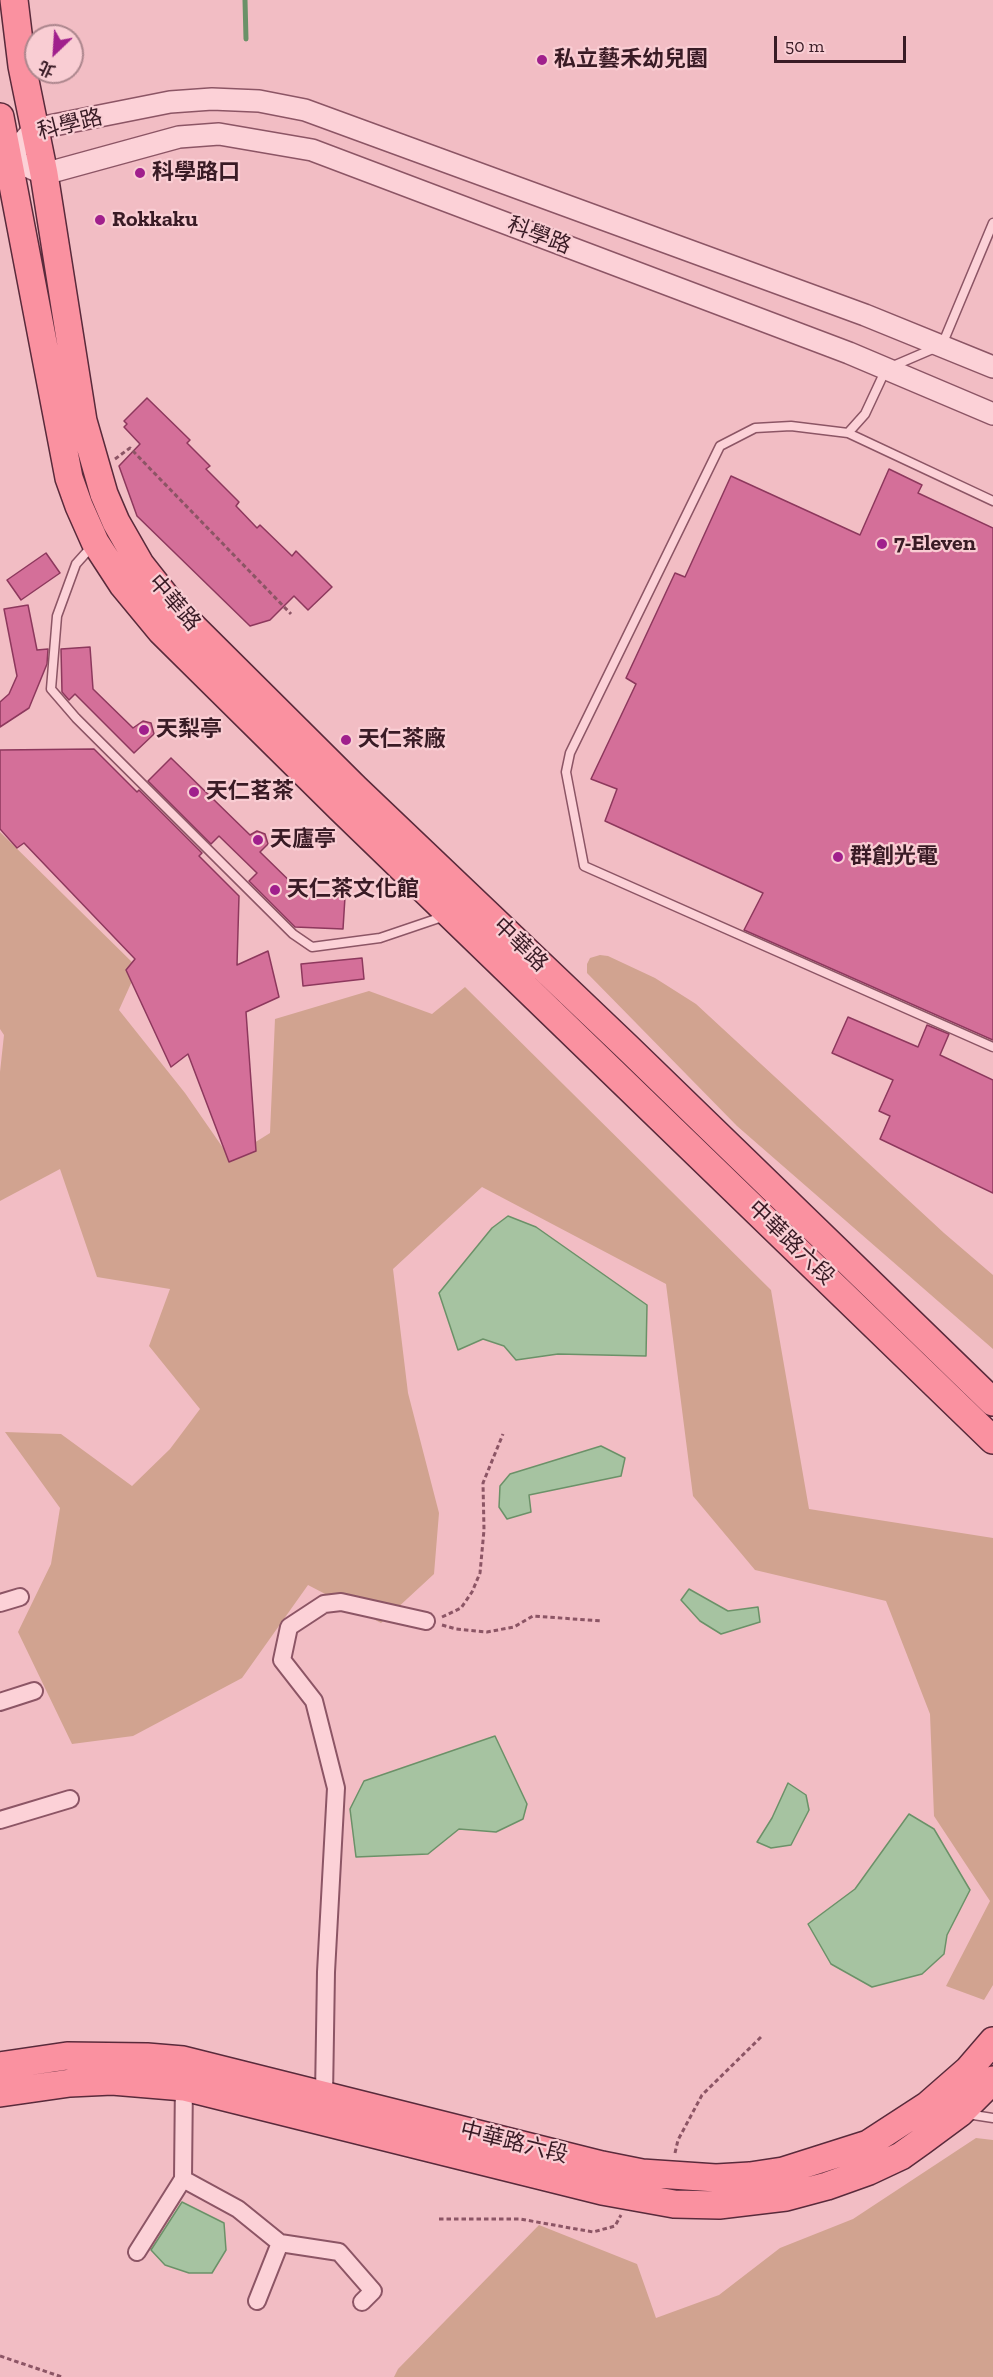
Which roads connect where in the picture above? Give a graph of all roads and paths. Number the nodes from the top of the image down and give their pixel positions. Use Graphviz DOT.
graph roads {
  1 [pos="14,0"];
  2 [pos="0,117"];
  3 [pos="34,129"];
  4 [pos="9,158"];
  5 [pos="44,174"];
  6 [pos="993,223"];
  7 [pos="942,345"];
  8 [pos="993,367"];
  9 [pos="886,369"];
  10 [pos="993,414"];
  11 [pos="848,433"];
  12 [pos="98,471"];
  13 [pos="993,501"];
  14 [pos="95,542"];
  15 [pos="291,614"];
  16 [pos="268,719"];
  17 [pos="450,914"];
  18 [pos="479,924"];
  19 [pos="588,1047"];
  20 [pos="627,1047"];
  21 [pos="993,1047"];
  22 [pos="993,1402"];
  23 [pos="503,1434"];
  24 [pos="993,1440"];
  25 [pos="20,1597"];
  26 [pos="0,1603"];
  27 [pos="426,1621"];
  28 [pos="602,1621"];
  29 [pos="34,1691"];
  30 [pos="0,1702"];
  31 [pos="70,1799"];
  32 [pos="0,1820"];
  33 [pos="761,2037"];
  34 [pos="993,2041"];
  35 [pos="183,2060"];
  36 [pos="0,2066"];
  37 [pos="993,2080"];
  38 [pos="184,2087"];
  39 [pos="0,2092"];
  40 [pos="324,2095"];
  41 [pos="947,2106"];
  42 [pos="993,2118"];
  43 [pos="670,2176"];
  44 [pos="183,2179"];
  45 [pos="616,2181"];
  46 [pos="439,2219"];
  47 [pos="280,2243"];
  48 [pos="137,2252"];
  49 [pos="256,2301"];
  50 [pos="362,2302"];
  51 [pos="0,2356"];
  52 [pos="62,2377"];
  1 -- 3 [label="main road, 中華路"];
  2 -- 4 [label="main road, 中華路"];
  3 -- 4 [label="street, 科學路"];
  3 -- 5 [label="main road, 中華路"];
  3 -- 7 [label="street, 科學路"];
  4 -- 5 [label="street, 科學路"];
  4 -- 14 [label="main road, 中華路"];
  5 -- 9 [label="street, 科學路"];
  5 -- 12 [label="main road, 中華路"];
  6 -- 7 [label="lane"];
  7 -- 8 [label="street, 科學路"];
  7 -- 9 [label="lane"];
  9 -- 10 [label="street, 科學路"];
  9 -- 11 [label="lane"];
  11 -- 13 [label="lane"];
  11 -- 21 [label="lane"];
  12 -- 15 [label="path"];
  12 -- 16 [label="main road, 中華路"];
  14 -- 16 [label="main road, 中華路"];
  14 -- 17 [label="lane"];
  16 -- 17 [label="main road, 中華路"];
  16 -- 18 [label="main road, 中華路"];
  17 -- 18 [label="main road, 中華路"];
  18 -- 19 [label="main road, 中華路"];
  18 -- 20 [label="main road, 中華路"];
  19 -- 24 [label="main road, 中華路六段"];
  20 -- 22 [label="main road, 中華路六段"];
  23 -- 27 [label="path"];
  25 -- 26 [label="street"];
  27 -- 28 [label="path"];
  27 -- 40 [label="street"];
  29 -- 30 [label="street"];
  31 -- 32 [label="street"];
  33 -- 43 [label="path"];
  34 -- 41 [label="main road, 中華路六段"];
  35 -- 36 [label="main road, 中華路六段"];
  35 -- 38 [label="street"];
  35 -- 40 [label="main road, 中華路六段"];
  37 -- 41 [label="main road, 中華路六段"];
  38 -- 39 [label="main road, 中華路六段"];
  38 -- 44 [label="street"];
  38 -- 45 [label="main road, 中華路六段"];
  40 -- 45 [label="main road, 中華路六段"];
  41 -- 42 [label="lane"];
  41 -- 43 [label="main road, 中華路六段"];
  41 -- 45 [label="main road, 中華路六段"];
  43 -- 45 [label="main road, 中華路六段"];
  44 -- 47 [label="street"];
  44 -- 48 [label="street"];
  45 -- 46 [label="path"];
  47 -- 49 [label="street"];
  47 -- 50 [label="street"];
  51 -- 52 [label="path"];
}
